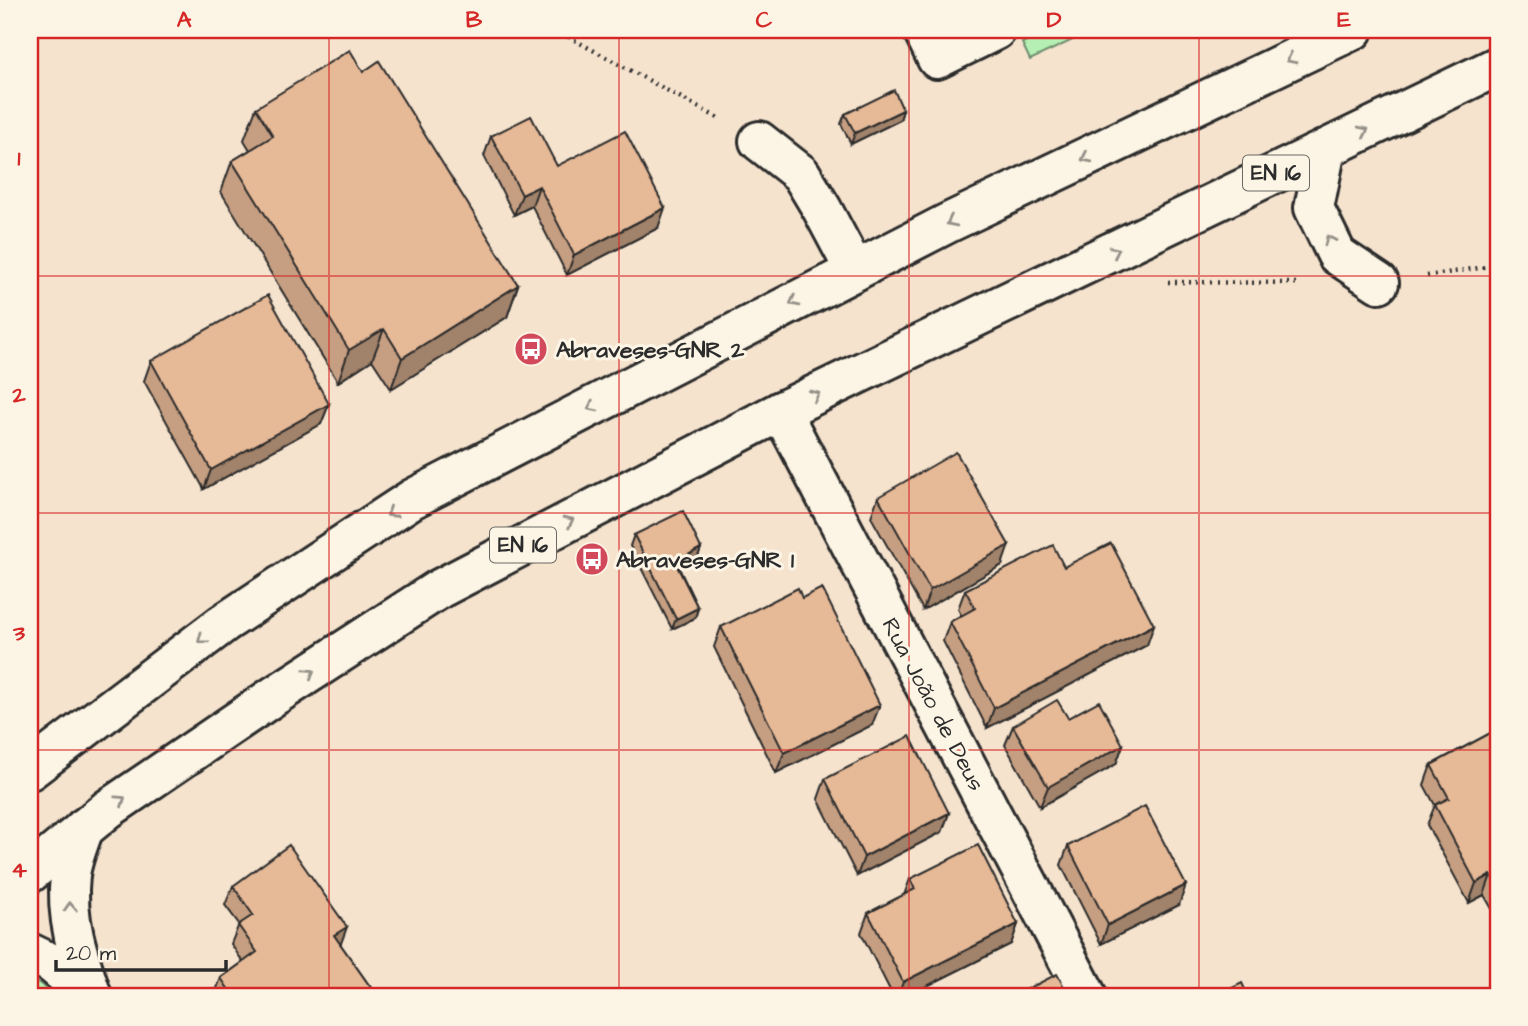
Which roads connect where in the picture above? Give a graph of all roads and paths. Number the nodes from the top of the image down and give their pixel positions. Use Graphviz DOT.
graph roads {
  1 [pos="556,30"];
  2 [pos="923,30"];
  3 [pos="995,30"];
  4 [pos="1353,30"];
  5 [pos="1498,66"];
  6 [pos="759,141"];
  7 [pos="1326,149"];
  8 [pos="1498,265"];
  9 [pos="855,271"];
  10 [pos="1162,282"];
  11 [pos="1298,283"];
  12 [pos="1379,283"];
  13 [pos="781,411"];
  14 [pos="30,770"];
  15 [pos="84,828"];
  16 [pos="30,873"];
  17 [pos="30,953"];
  18 [pos="91,996"];
  19 [pos="1087,996"];
  1 -- 6 [label="path"];
  2 -- 3 [label="main road"];
  4 -- 9 [label="main road, one-way"];
  7 -- 5 [label="main road, EN 16, one-way"];
  6 -- 9 [label="main road"];
  12 -- 7 [label="main road, one-way"];
  13 -- 7 [label="main road, EN 16, one-way"];
  8 -- 12 [label="path"];
  9 -- 14 [label="main road, one-way"];
  10 -- 11 [label="path"];
  15 -- 13 [label="main road, EN 16, one-way"];
  13 -- 19 [label="main road, Rua João de Deus"];
  15 -- 16 [label="main road, EN 16"];
  18 -- 15 [label="main road, one-way"];
  17 -- 18 [label="main road"];
}
